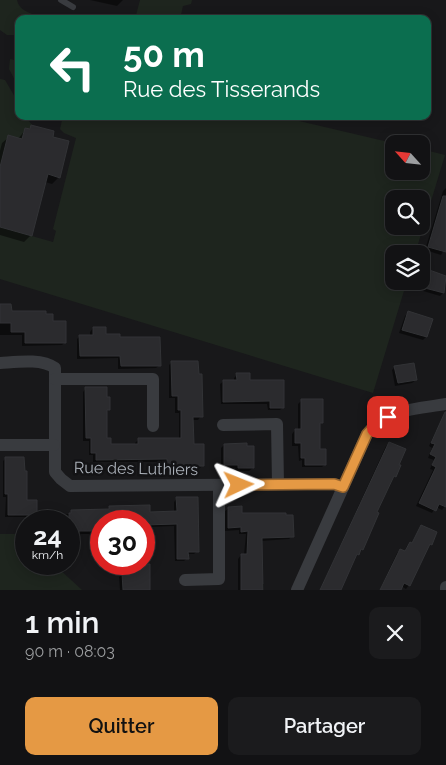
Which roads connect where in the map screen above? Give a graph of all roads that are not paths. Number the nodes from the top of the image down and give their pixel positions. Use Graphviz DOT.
graph roads {
  1 [pos="61,0"];
  2 [pos="73,7"];
  3 [pos="0,363"];
  4 [pos="55,379"];
  5 [pos="446,404"];
  6 [pos="223,425"];
  7 [pos="153,426"];
  8 [pos="0,445"];
  9 [pos="54,445"];
  10 [pos="278,484"];
  11 [pos="219,485"];
  12 [pos="343,487"];
  13 [pos="185,580"];
  14 [pos="297,590"];
  1 -- 2 [label="lane"];
  3 -- 4 [label="street"];
  4 -- 7 [label="street"];
  4 -- 9 [label="street, Rue des Luthiers"];
  5 -- 12 [label="street"];
  6 -- 10 [label="street"];
  8 -- 9 [label="street, Rue des Luthiers"];
  9 -- 11 [label="street, Rue des Luthiers"];
  10 -- 11 [label="street, Rue des Luthiers"];
  10 -- 12 [label="street, Rue des Luthiers"];
  11 -- 13 [label="street, Rue des Luthiers"];
  12 -- 14 [label="street"];
}
